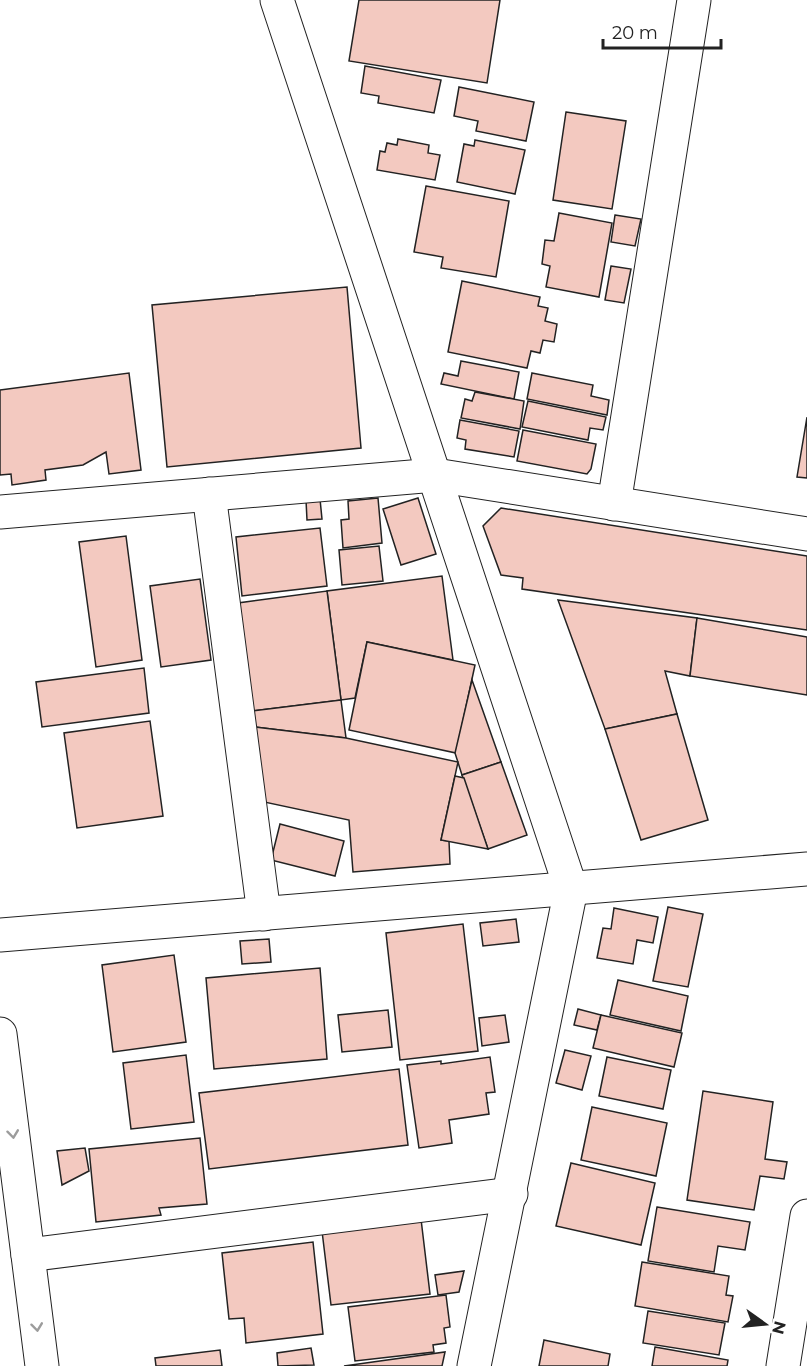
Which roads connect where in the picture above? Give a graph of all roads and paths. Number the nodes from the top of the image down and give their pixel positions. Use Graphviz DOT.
graph roads {
  1 [pos="277,0"];
  2 [pos="694,0"];
  3 [pos="435,476"];
  4 [pos="209,494"];
  5 [pos="614,504"];
  6 [pos="0,512"];
  7 [pos="807,534"];
  8 [pos="807,869"];
  9 [pos="572,889"];
  10 [pos="264,914"];
  11 [pos="0,935"];
  12 [pos="0,1034"];
  13 [pos="511,1194"];
  14 [pos="807,1216"];
  15 [pos="28,1255"];
  16 [pos="42,1366"];
  17 [pos="474,1366"];
  18 [pos="783,1366"];
  1 -- 3 [label="street"];
  2 -- 5 [label="street"];
  3 -- 4 [label="street"];
  3 -- 5 [label="street"];
  3 -- 9 [label="street"];
  4 -- 6 [label="street"];
  4 -- 10 [label="street"];
  5 -- 7 [label="street"];
  8 -- 9 [label="street"];
  9 -- 10 [label="street"];
  9 -- 13 [label="street"];
  10 -- 11 [label="street"];
  12 -- 15 [label="street, one-way"];
  13 -- 15 [label="street"];
  13 -- 17 [label="street"];
  14 -- 18 [label="street"];
  15 -- 16 [label="street, one-way"];
}
